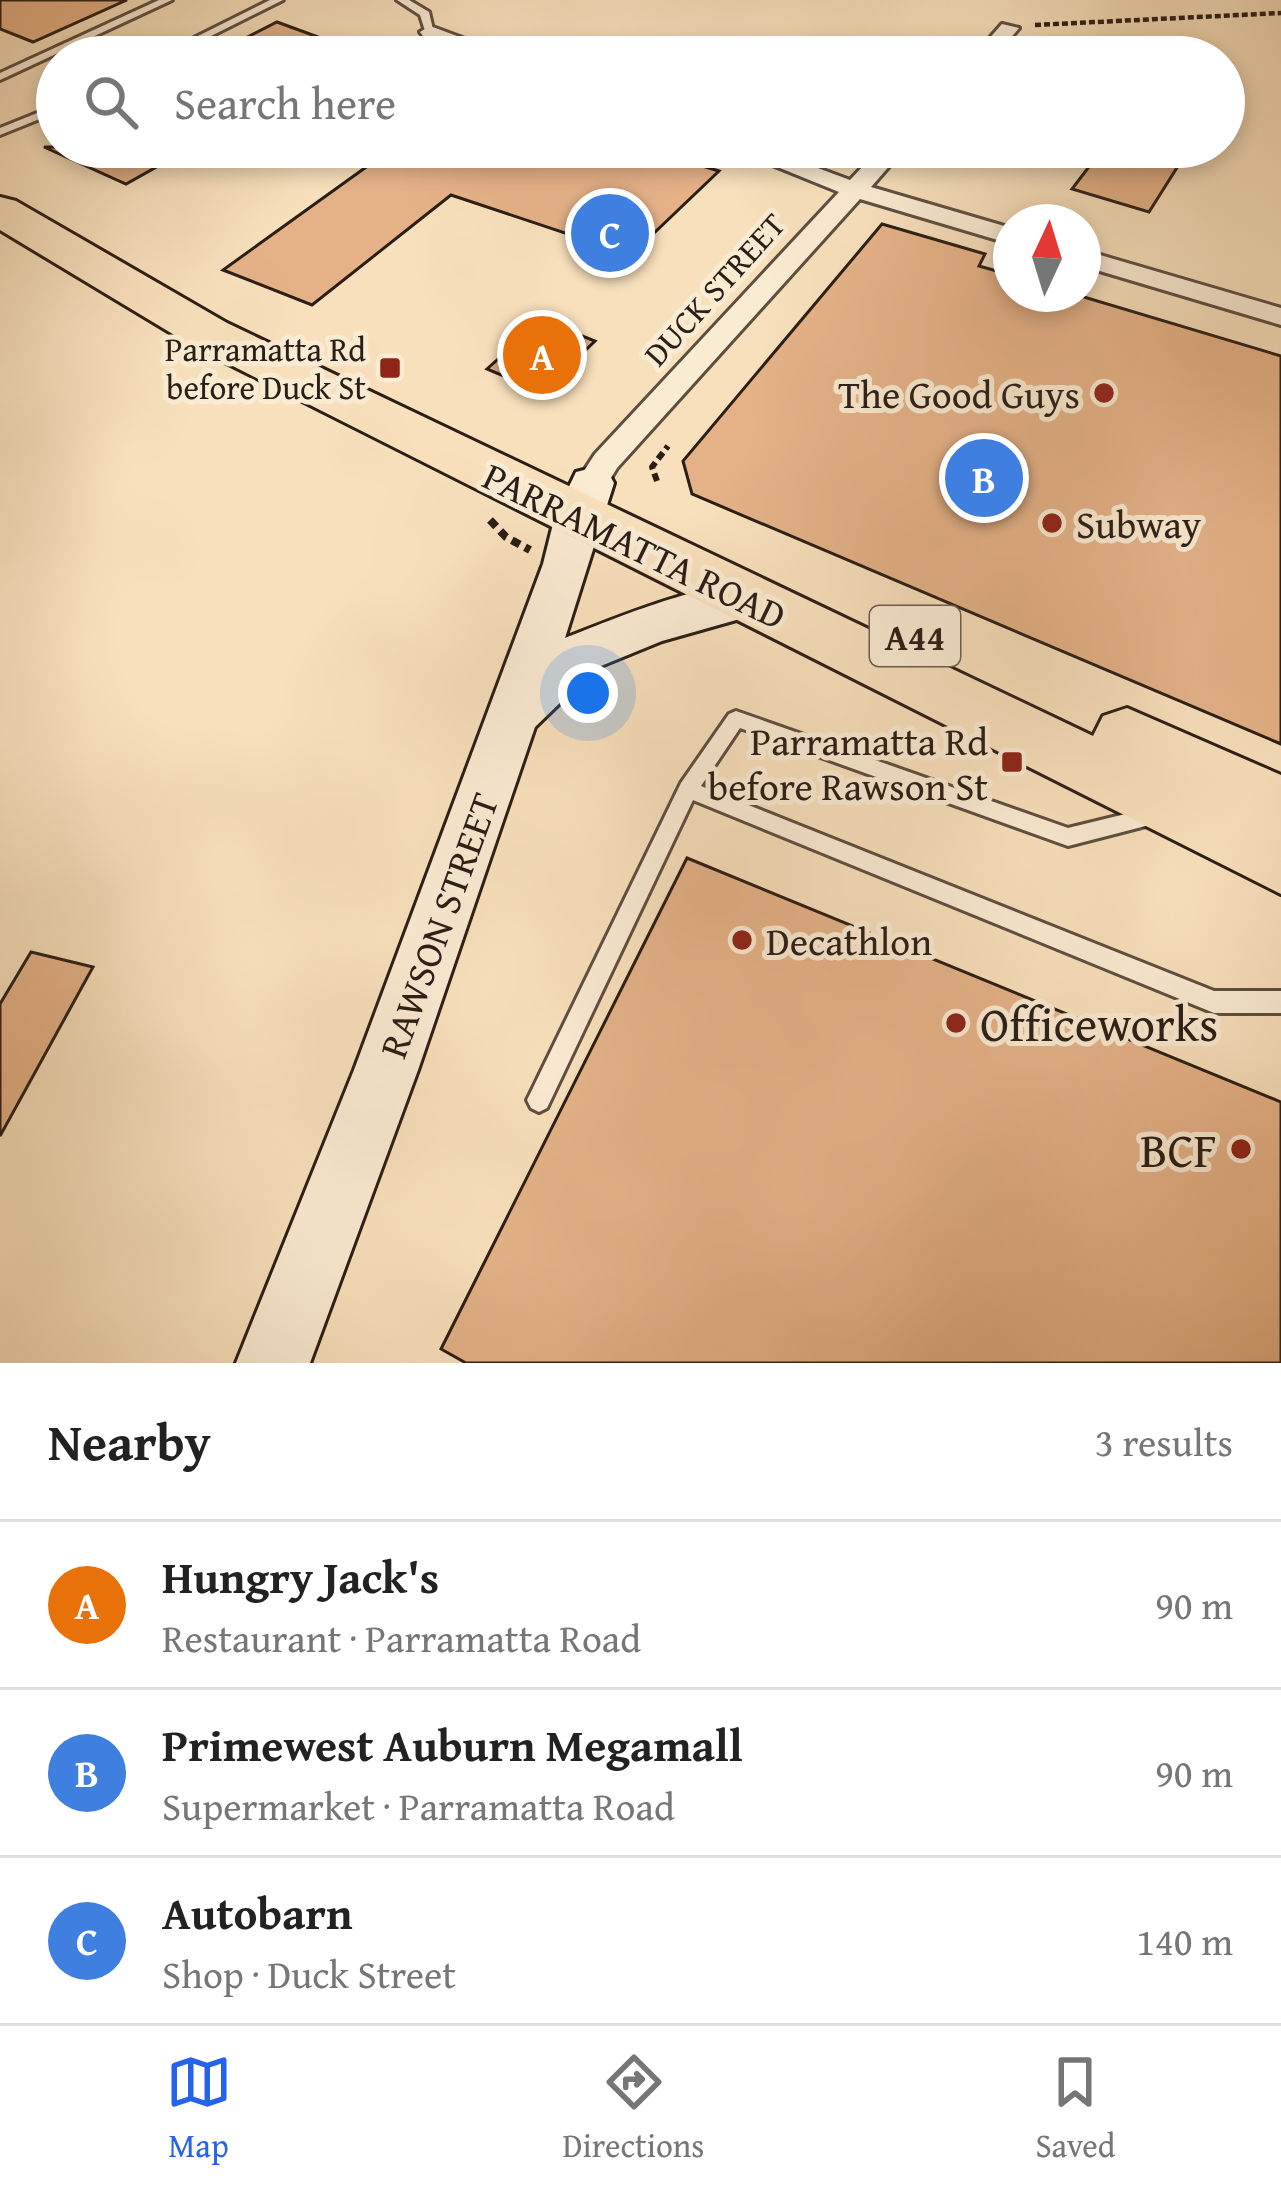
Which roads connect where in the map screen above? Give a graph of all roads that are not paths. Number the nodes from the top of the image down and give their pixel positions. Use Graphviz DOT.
graph roads {
  1 [pos="167,0"];
  2 [pos="278,0"];
  3 [pos="402,0"];
  4 [pos="1010,28"];
  5 [pos="430,32"];
  6 [pos="89,36"];
  7 [pos="204,36"];
  8 [pos="441,36"];
  9 [pos="1003,36"];
  10 [pos="36,60"];
  11 [pos="0,77"];
  12 [pos="36,117"];
  13 [pos="0,132"];
  14 [pos="796,168"];
  15 [pos="873,168"];
  16 [pos="0,170"];
  17 [pos="852,189"];
  18 [pos="0,211"];
  19 [pos="993,231"];
  20 [pos="1101,263"];
  21 [pos="1281,317"];
  22 [pos="585,500"];
  23 [pos="744,600"];
  24 [pos="512,718"];
  25 [pos="688,789"];
  26 [pos="1245,797"];
  27 [pos="1281,861"];
  28 [pos="1281,1002"];
  29 [pos="539,1100"];
  30 [pos="273,1363"];
  1 -- 6 [label="lane"];
  2 -- 7 [label="lane"];
  3 -- 5 [label="lane"];
  4 -- 9 [label="street"];
  5 -- 8 [label="street"];
  10 -- 11 [label="lane"];
  12 -- 13 [label="lane"];
  14 -- 17 [label="street"];
  15 -- 17 [label="street, DUCK STREET"];
  16 -- 22 [label="highway, PARRAMATTA ROAD / A44"];
  17 -- 19 [label="street"];
  17 -- 22 [label="street, DUCK STREET"];
  18 -- 22 [label="highway, PARRAMATTA ROAD / A44"];
  20 -- 21 [label="street"];
  22 -- 23 [label="highway, PARRAMATTA ROAD / A44"];
  22 -- 24 [label="main road, RAWSON STREET"];
  22 -- 26 [label="highway, PARRAMATTA ROAD / A44"];
  23 -- 24 [label="main road"];
  23 -- 26 [label="highway, PARRAMATTA ROAD / A44"];
  24 -- 30 [label="main road, RAWSON STREET"];
  25 -- 26 [label="lane"];
  25 -- 28 [label="lane"];
  25 -- 29 [label="lane"];
  26 -- 27 [label="highway, PARRAMATTA ROAD / A44"];
}
